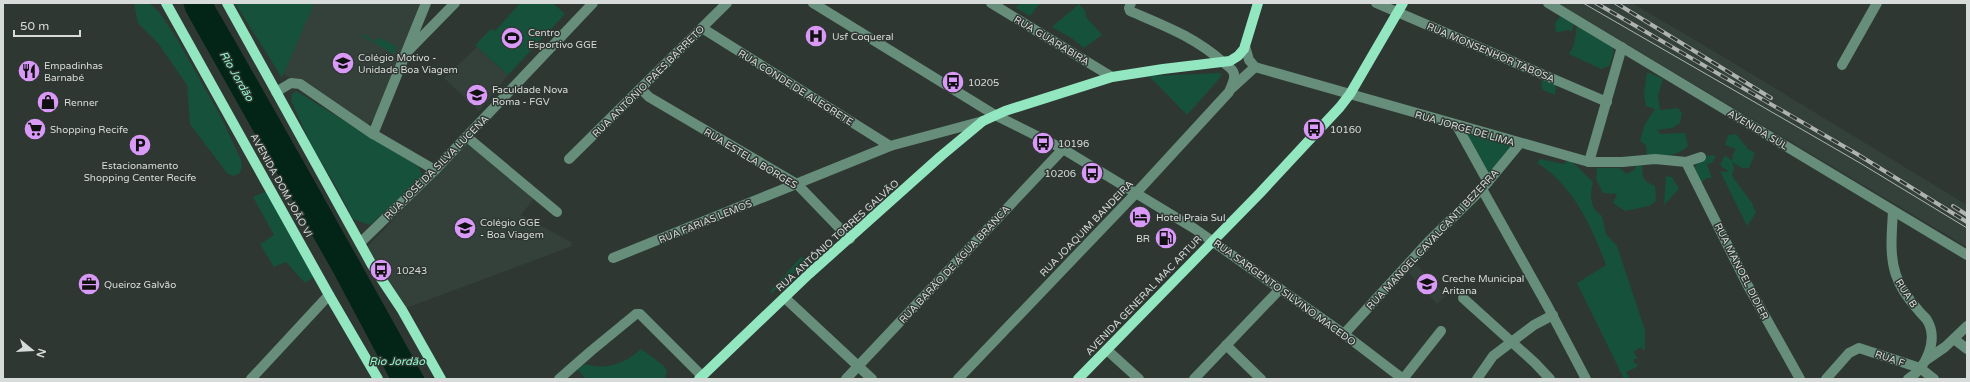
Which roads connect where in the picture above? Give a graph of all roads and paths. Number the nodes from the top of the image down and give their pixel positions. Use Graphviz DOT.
graph roads {
  1 [pos="166,3"];
  2 [pos="227,3"];
  3 [pos="426,3"];
  4 [pos="455,3"];
  5 [pos="593,3"];
  6 [pos="727,3"];
  7 [pos="813,3"];
  8 [pos="991,3"];
  9 [pos="1131,3"];
  10 [pos="1258,3"];
  11 [pos="1376,3"];
  12 [pos="1403,3"];
  13 [pos="1548,3"];
  14 [pos="1877,3"];
  15 [pos="1397,12"];
  16 [pos="702,28"];
  17 [pos="1245,46"];
  18 [pos="1622,47"];
  19 [pos="405,53"];
  20 [pos="1225,63"];
  21 [pos="1842,65"];
  22 [pos="1255,67"];
  23 [pos="1112,77"];
  24 [pos="641,89"];
  25 [pos="276,92"];
  26 [pos="1228,92"];
  27 [pos="1350,94"];
  28 [pos="1607,102"];
  29 [pos="995,115"];
  30 [pos="983,121"];
  31 [pos="1457,126"];
  32 [pos="373,134"];
  33 [pos="467,137"];
  34 [pos="1520,144"];
  35 [pos="890,146"];
  36 [pos="1063,149"];
  37 [pos="1701,157"];
  38 [pos="570,159"];
  39 [pos="1589,162"];
  40 [pos="1686,162"];
  41 [pos="435,170"];
  42 [pos="797,184"];
  43 [pos="1485,185"];
  44 [pos="1137,192"];
  45 [pos="1893,210"];
  46 [pos="557,212"];
  47 [pos="850,239"];
  48 [pos="1213,240"];
  49 [pos="360,242"];
  50 [pos="1967,255"];
  51 [pos="613,258"];
  52 [pos="1280,289"];
  53 [pos="329,295"];
  54 [pos="785,298"];
  55 [pos="1463,298"];
  56 [pos="1553,315"];
  57 [pos="1967,326"];
  58 [pos="1442,332"];
  59 [pos="416,334"];
  60 [pos="1344,334"];
  61 [pos="1954,339"];
  62 [pos="1511,342"];
  63 [pos="1226,344"];
  64 [pos="1967,349"];
  65 [pos="1107,350"];
  66 [pos="1923,364"];
  67 [pos="858,366"];
  68 [pos="700,377"];
  69 [pos="1909,378"];
  70 [pos="251,379"];
  71 [pos="378,379"];
  72 [pos="434,379"];
  73 [pos="441,379"];
  74 [pos="559,379"];
  75 [pos="846,379"];
  76 [pos="872,379"];
  77 [pos="958,379"];
  78 [pos="1078,379"];
  79 [pos="1139,379"];
  80 [pos="1194,379"];
  81 [pos="1261,379"];
  82 [pos="1403,379"];
  83 [pos="1477,379"];
  84 [pos="1550,379"];
  85 [pos="1586,379"];
  86 [pos="1800,379"];
  87 [pos="1826,379"];
  88 [pos="1934,379"];
  1 -- 53 [label="main road, AVENIDA DOM JOÃO VI"];
  2 -- 25 [label="main road"];
  3 -- 19 [label="street"];
  4 -- 19 [label="street"];
  5 -- 33 [label="street, RUA JOSÉ DA SILVA LUCENA"];
  6 -- 16 [label="street, RUA ANTÔNIO PAES BARRETO"];
  7 -- 29 [label="street, RUA SARGENTO SILVINO MACEDO"];
  8 -- 23 [label="street, RUA GUARABIRA"];
  9 -- 20 [label="street"];
  10 -- 17 [label="main road"];
  11 -- 15 [label="street, RUA MONSENHOR TABOSA"];
  12 -- 15 [label="main road, AVENIDA GENERAL MAC ARTUR"];
  13 -- 18 [label="street, AVENIDA SUL"];
  14 -- 21 [label="street"];
  15 -- 27 [label="main road, AVENIDA GENERAL MAC ARTUR"];
  15 -- 28 [label="street, RUA MONSENHOR TABOSA"];
  16 -- 24 [label="street, RUA ANTÔNIO PAES BARRETO"];
  16 -- 35 [label="street, RUA CONDE DE ALEGRETE"];
  17 -- 20 [label="main road"];
  17 -- 22 [label="street"];
  18 -- 28 [label="street"];
  18 -- 45 [label="street, AVENIDA SUL"];
  19 -- 32 [label="street"];
  20 -- 23 [label="main road, RUA ANTÔNIO TORRES GALVÃO"];
  20 -- 26 [label="street, RUA JOAQUIM BANDEIRA"];
  22 -- 26 [label="street, RUA JOAQUIM BANDEIRA"];
  22 -- 27 [label="street, RUA JORGE DE LIMA"];
  23 -- 29 [label="main road, RUA ANTÔNIO TORRES GALVÃO"];
  24 -- 38 [label="street, RUA ANTÔNIO PAES BARRETO"];
  24 -- 42 [label="street, RUA ESTELA BORGES"];
  25 -- 32 [label="street"];
  25 -- 49 [label="main road"];
  26 -- 44 [label="street, RUA JOAQUIM BANDEIRA"];
  27 -- 31 [label="street, RUA JORGE DE LIMA"];
  27 -- 48 [label="main road, AVENIDA GENERAL MAC ARTUR"];
  28 -- 39 [label="street"];
  29 -- 30 [label="main road, RUA ANTÔNIO TORRES GALVÃO"];
  29 -- 36 [label="street, RUA SARGENTO SILVINO MACEDO"];
  30 -- 35 [label="street, RUA FARIAS LEMOS"];
  30 -- 47 [label="main road, RUA ANTÔNIO TORRES GALVÃO"];
  31 -- 34 [label="street, RUA JORGE DE LIMA"];
  31 -- 43 [label="street"];
  32 -- 41 [label="street"];
  33 -- 41 [label="street, RUA JOSÉ DA SILVA LUCENA"];
  33 -- 46 [label="street"];
  34 -- 39 [label="street, RUA JORGE DE LIMA"];
  34 -- 43 [label="street, RUA MANOEL CAVALCANTI BEZERRA"];
  35 -- 42 [label="street, RUA FARIAS LEMOS"];
  36 -- 44 [label="street, RUA SARGENTO SILVINO MACEDO"];
  36 -- 67 [label="street, RUA BARÃO DE ÁGUA BRANCA"];
  37 -- 40 [label="street, RUA JORGE DE LIMA"];
  39 -- 40 [label="street, RUA JORGE DE LIMA"];
  40 -- 86 [label="street, RUA MANOEL DIDIER"];
  41 -- 49 [label="street, RUA JOSÉ DA SILVA LUCENA"];
  42 -- 47 [label="street, RUA ESTELA BORGES"];
  42 -- 51 [label="street, RUA FARIAS LEMOS"];
  43 -- 56 [label="street"];
  43 -- 60 [label="street, RUA MANOEL CAVALCANTI BEZERRA"];
  44 -- 48 [label="street, RUA SARGENTO SILVINO MACEDO"];
  44 -- 77 [label="street, RUA JOAQUIM BANDEIRA"];
  45 -- 50 [label="street, AVENIDA SUL"];
  45 -- 66 [label="street, RUA B"];
  47 -- 54 [label="main road, RUA ANTÔNIO TORRES GALVÃO"];
  48 -- 52 [label="street, RUA SARGENTO SILVINO MACEDO"];
  48 -- 65 [label="main road, AVENIDA GENERAL MAC ARTUR"];
  49 -- 59 [label="main road"];
  52 -- 60 [label="street, RUA SARGENTO SILVINO MACEDO"];
  52 -- 63 [label="street"];
  53 -- 70 [label="street"];
  53 -- 71 [label="main road, AVENIDA DOM JOÃO VI"];
  54 -- 67 [label="street"];
  54 -- 68 [label="main road, RUA ANTÔNIO TORRES GALVÃO"];
  55 -- 62 [label="street"];
  56 -- 62 [label="street"];
  56 -- 85 [label="street"];
  57 -- 61 [label="street"];
  58 -- 82 [label="street"];
  59 -- 72 [label="main road"];
  59 -- 73 [label="main road"];
  60 -- 82 [label="street, RUA SARGENTO SILVINO MACEDO"];
  61 -- 64 [label="street"];
  61 -- 66 [label="street"];
  62 -- 83 [label="street"];
  62 -- 84 [label="street"];
  63 -- 80 [label="street"];
  63 -- 81 [label="street"];
  65 -- 78 [label="main road, AVENIDA GENERAL MAC ARTUR"];
  65 -- 79 [label="street"];
  66 -- 69 [label="street"];
  66 -- 87 [label="street, RUA F"];
  66 -- 88 [label="street"];
  67 -- 75 [label="street, RUA BARÃO DE ÁGUA BRANCA"];
  67 -- 76 [label="street"];
  68 -- 74 [label="street"];
}
